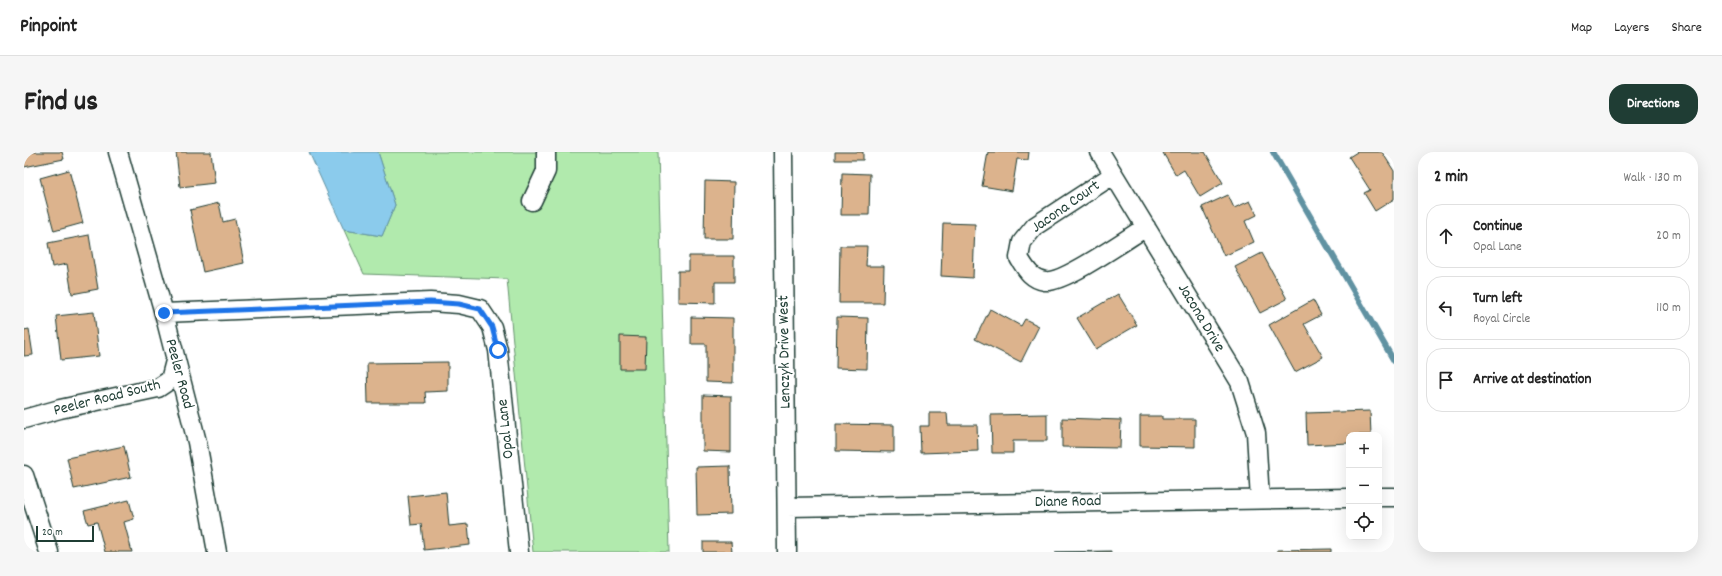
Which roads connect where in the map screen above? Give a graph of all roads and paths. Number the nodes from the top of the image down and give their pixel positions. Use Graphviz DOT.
graph roads {
  1 [pos="118,152"];
  2 [pos="546,152"];
  3 [pos="783,152"];
  4 [pos="1100,152"];
  5 [pos="1113,175"];
  6 [pos="532,200"];
  7 [pos="1146,227"];
  8 [pos="164,313"];
  9 [pos="175,361"];
  10 [pos="24,419"];
  11 [pos="24,475"];
  12 [pos="1382,497"];
  13 [pos="1394,497"];
  14 [pos="1346,498"];
  15 [pos="1260,499"];
  16 [pos="787,507"];
  17 [pos="49,552"];
  18 [pos="217,552"];
  19 [pos="519,552"];
  20 [pos="787,552"];
  1 -- 8 [label="street, Peeler Road"];
  2 -- 6 [label="street"];
  3 -- 16 [label="street, Lenczyk Drive West"];
  4 -- 5 [label="street, Jacona Drive"];
  5 -- 7 [label="street, Jacona Drive"];
  5 -- 7 [label="street, Jacona Court"];
  7 -- 15 [label="street, Jacona Drive"];
  8 -- 9 [label="street, Peeler Road"];
  8 -- 19 [label="street, Opal Lane"];
  9 -- 10 [label="street, Peeler Road South"];
  9 -- 18 [label="street, Peeler Road"];
  11 -- 17 [label="street"];
  12 -- 13 [label="street"];
  14 -- 15 [label="street, Diane Road"];
  15 -- 16 [label="street, Diane Road"];
  16 -- 20 [label="street, Lenczyk Drive West"];
}
